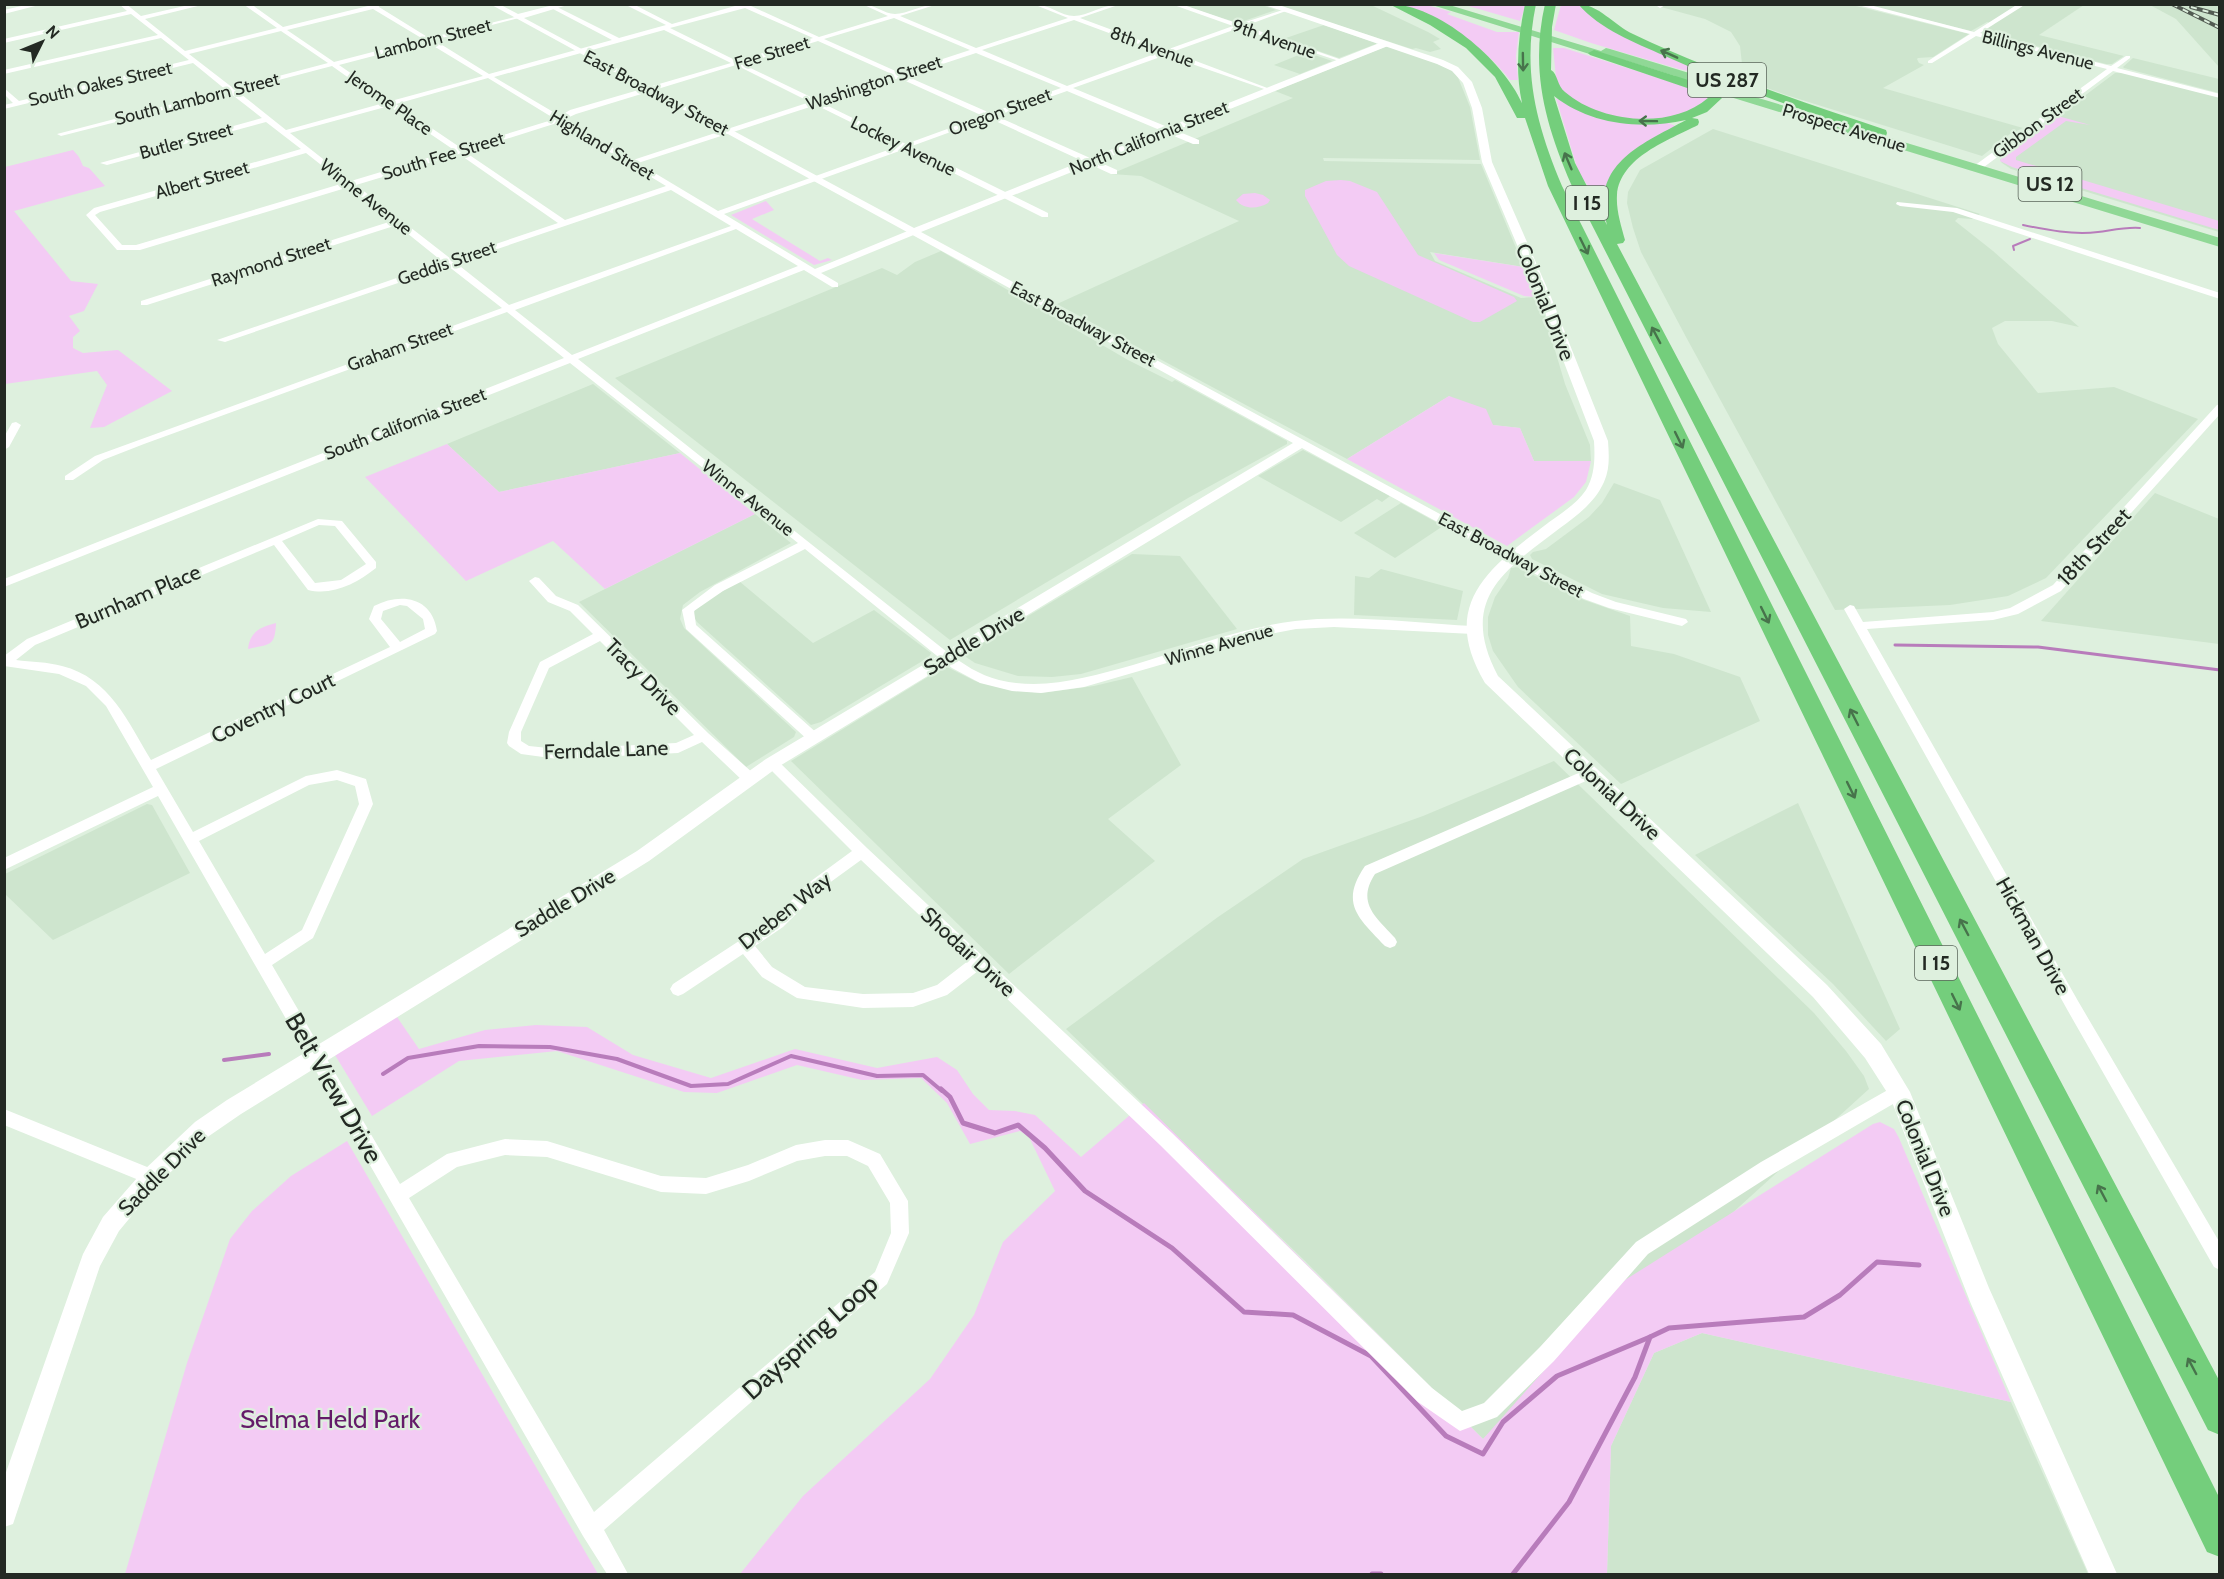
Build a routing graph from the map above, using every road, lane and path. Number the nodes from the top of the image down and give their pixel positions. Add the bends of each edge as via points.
1 (40, 4) edge
2 (122, 4) edge
3 (203, 4) edge
4 (246, 4) edge
5 (385, 4) edge
6 (493, 4) edge
7 (568, 4) edge
8 (627, 4) edge
9 (717, 4) edge
10 (865, 4) edge
11 (935, 4) edge
12 (1036, 4) edge
13 (1118, 4) edge
14 (1174, 4) edge
15 (1266, 4) edge
16 (1394, 4) edge
17 (1399, 4) edge
18 (1434, 4) edge
19 (1450, 4) edge
20 (1531, 4) edge
21 (1551, 4) edge
22 (1583, 4) edge
23 (1857, 4) edge
24 (2023, 4) edge
25 (748, 5) edge
26 (371, 6) edge
27 (555, 8) junction
28 (730, 10) junction
29 (1284, 10) junction
30 (5, 11) edge
31 (137, 15) junction
32 (517, 17) junction
33 (894, 17) junction
34 (1075, 19) junction
35 (1504, 23) junction
36 (668, 27) junction
37 (1239, 27) junction
38 (1443, 27) junction
39 (282, 29) junction
40 (1973, 34) junction
41 (163, 36) junction
42 (819, 39) junction
43 (428, 40) junction
44 (4, 41) edge
45 (619, 41) junction
46 (1567, 42) junction
47 (1385, 44) junction
48 (580, 51) junction
49 (976, 51) junction
50 (184, 53) junction
51 (1166, 53) junction
52 (1594, 53) junction
53 (1544, 54) junction
54 (2128, 57) dead end
55 (195, 61) junction
56 (1340, 62) junction
57 (1930, 62) dead end
58 (736, 63) junction
59 (334, 64) junction
60 (2112, 69) junction
61 (4, 72) edge
62 (899, 75) junction
63 (489, 76) junction
64 (1067, 88) junction
65 (649, 89) junction
66 (4, 90) edge
67 (232, 90) junction
68 (1268, 90) junction
69 (1732, 91) junction
70 (2220, 96) edge
71 (816, 102) junction
72 (391, 103) junction
73 (17, 104) junction
74 (4, 106) edge
75 (989, 116) junction
76 (268, 119) junction
77 (559, 119) junction
78 (1168, 130) junction
79 (1534, 130) junction
80 (727, 131) junction
81 (285, 132) junction
82 (1881, 133) junction
83 (61, 134) dead end
84 (1196, 142) dead end
85 (904, 146) junction
86 (307, 150) junction
87 (458, 151) junction
88 (1090, 161) junction
89 (104, 163) dead end
90 (631, 163) junction
91 (1980, 166) junction
92 (1114, 172) dead end
93 (815, 179) junction
94 (349, 183) junction
95 (671, 187) junction
96 (1005, 195) junction
97 (1900, 204) dead end
98 (717, 214) junction
99 (1045, 215) dead end
100 (397, 222) junction
101 (564, 223) junction
102 (737, 226) junction
103 (914, 232) junction
104 (2220, 236) edge
105 (2220, 243) edge
106 (131, 249) joint
107 (450, 262) junction
108 (811, 269) junction
109 (836, 285) dead end
110 (2220, 296) edge
111 (1637, 299) junction
112 (144, 303) dead end
113 (507, 308) junction
114 (222, 340) dead end
115 (571, 359) junction
116 (2220, 407) edge
117 (16, 425) dead end
118 (1302, 443) junction
119 (4, 447) edge
120 (69, 478) dead end
121 (275, 539) junction
122 (806, 544) junction
123 (1512, 557) junction
124 (535, 581) dead end
125 (4, 583) edge
126 (1850, 609) dead end
127 (1682, 622) dead end
128 (1859, 626) junction
129 (1473, 630) junction
130 (601, 635) junction
131 (398, 648) junction
132 (946, 657) junction
133 (5, 662) edge
134 (703, 736) junction
135 (814, 738) junction
136 (772, 763) junction
137 (147, 768) junction
138 (1590, 773) junction
139 (749, 778) junction
140 (161, 789) junction
141 (189, 840) junction
142 (862, 852) junction
143 (4, 865) edge
144 (1390, 942) dead end
145 (745, 945) junction
146 (978, 962) junction
147 (261, 964) junction
148 (678, 989) dead end
149 (316, 1055) junction
150 (1899, 1092) junction
151 (4, 1117) edge
152 (151, 1177) junction
153 (397, 1196) junction
154 (2220, 1261) edge
155 (2220, 1418) edge
156 (4, 1515) edge
157 (590, 1529) junction
158 (2220, 1539) edge
159 (618, 1575) edge
160 (2103, 1575) edge

1 - 30 street
2 - 31 street, Winne Avenue
3 - 31 street
4 - 39 street, Jerome Place
5 - 26 street, South Oakes Street
6 - 32 street, East Broadway Street
7 - 27 street, Lamborn Street
8 - 36 street, Lockey Avenue
9 - 28 street
10 - 33 street
11 - 33 street, Fee Street
12 - 34 street, 8th Avenue
13 - 34 street, Washington Street
14 - 37 street, 9th Avenue
15 - 29 main road, Colonial Drive
16 - 38 highway
17 - 38 highway
18 - 35 highway, Prospect Avenue
19 - 35 highway, Prospect Avenue
20 -> 79 highway, I 15 via 1523,64
21 - 53 highway, I 15
82 -> 22 highway, US 287 via 1726,80 1627,35
23 - 40 street, Billings Avenue
24 - 40 street
25 - 28 street
25 - 42 street
26 - 39 street, South Oakes Street
26 - 43 street, Highland Street
27 - 32 street, Lamborn Street
27 - 45 street
28 - 36 street
29 - 37 street, Oregon Street
29 - 47 main road, Colonial Drive
31 - 41 street, Winne Avenue
31 - 44 street
32 - 43 street, Lamborn Street
32 - 48 street, East Broadway Street
33 - 42 street, Fee Street
33 - 49 street
34 - 49 street, Washington Street
34 - 51 street, 8th Avenue
35 - 46 highway, Prospect Avenue
36 - 45 street
36 - 58 street, Lockey Avenue
37 - 51 street, Oregon Street
37 - 56 street, 9th Avenue
38 - 79 highway via 1498,70 1522,118
39 - 50 street, South Oakes Street
39 - 59 street, Jerome Place
40 - 57 street
40 - 60 street, Billings Avenue
41 - 50 street, Winne Avenue
41 - 61 street
42 - 58 street, Fee Street
42 - 62 street
43 - 59 street, Lamborn Street
43 - 63 street, Highland Street
45 - 48 street
46 - 52 highway, Prospect Avenue
46 - 69 highway, Prospect Avenue
47 - 56 street, North California Street
47 - 123 main road, Colonial Drive via 1449,66 1467,82 1477,108 1487,162 1601,441 1602,465 1597,484 1573,511
48 - 63 street
48 - 65 street, East Broadway Street
49 - 62 street, Washington Street
49 - 64 street
50 - 55 street, Winne Avenue
51 - 64 street, Oregon Street
51 - 68 street, 8th Avenue
52 -> 53 highway via 1706,90 1716,98 1690,114 1670,120 1608,117 1580,107 1558,93
52 - 69 highway, Prospect Avenue / US 12
111 -> 53 highway, I 15 via 1563,149 1548,98
54 - 60 street, Gibbon Street
55 - 67 street, Winne Avenue
55 - 73 street, South Oakes Street
56 - 68 street, North California Street
58 - 65 street, Fee Street
58 - 71 street, Lockey Avenue
59 - 67 street, South Lamborn Street
59 - 72 street, Jerome Place
60 - 70 street, Billings Avenue
60 - 91 street, Gibbon Street
62 - 71 street, Washington Street
62 - 75 street
63 - 72 street
63 - 77 street, Highland Street
64 - 75 street, Oregon Street
64 - 78 street
65 - 77 street, South Fee Street
65 - 80 street, East Broadway Street
66 - 73 street
67 - 76 street, Winne Avenue
67 - 83 street, South Lamborn Street
68 - 78 street, North California Street
69 - 82 highway, Prospect Avenue / US 12
69 - 91 highway, Prospect Avenue / US 12
69 - 111 highway via 1640,152 1613,179 1609,211
71 - 80 street, Washington Street
71 - 85 street, Lockey Avenue
72 - 81 street
72 - 87 street, Jerome Place
73 - 74 street, South Oakes Street
75 - 85 street, Oregon Street
75 - 88 street
76 - 81 street, Winne Avenue
76 - 89 street, Butler Street
77 - 87 street, South Fee Street
77 - 90 street, Highland Street
78 - 84 street
78 - 88 street, North California Street
79 -> 158 highway, I 15 via 1560,198
80 - 90 street, Washington Street
80 - 93 street, East Broadway Street
81 - 86 street, Winne Avenue
82 - 91 highway, Prospect Avenue / US 12
85 - 93 street, Oregon Street
85 - 96 street, Lockey Avenue
86 - 94 street, Winne Avenue
86 - 106 street, Albert Street via 90,215 120,248
87 - 94 street, South Fee Street
87 - 101 street, Jerome Place
88 - 92 street
88 - 96 street, North California Street
90 - 95 street, Highland Street
91 - 104 highway, Prospect Avenue / US 12
91 - 105 highway, Prospect Avenue / US 12
93 - 98 street, Oregon Street
93 - 103 street, East Broadway Street
94 - 100 street, Winne Avenue
94 - 106 street, South Fee Street
95 - 98 street, Highland Street
95 - 101 street, Geddis Street
96 - 99 street, Lockey Avenue
96 - 103 street, North California Street
97 - 110 street via 1954,210
98 - 102 street, Highland Street
100 - 107 street, Winne Avenue
100 - 112 street, Raymond Street
101 - 107 street, Geddis Street
102 - 108 street, Highland Street
102 - 113 street, Graham Street
103 - 108 street, South California Street
103 - 118 street, East Broadway Street
107 - 113 street, Winne Avenue
107 - 114 street, Geddis Street
108 - 109 street, Highland Street
108 - 115 street, South California Street
155 -> 111 highway, I 15
113 - 115 street, Winne Avenue
113 - 120 street, Graham Street via 99,458
115 - 122 street, Winne Avenue
115 - 125 street, South California Street
116 - 128 street, 18th Street via 2057,588 2014,611 1993,616
117 - 119 street
118 - 123 street, East Broadway Street
118 - 132 street, Saddle Drive
121 - 121 street, Burnham Place via 318,522 338,523 372,565 357,578 330,589 312,587
121 - 133 street, Burnham Place via 31,642
122 - 132 street, Winne Avenue
122 - 135 street via 719,588 688,610 690,626
123 - 127 street, East Broadway Street via 1588,596
123 - 129 main road, Colonial Drive via 1485,587 1476,604
124 - 130 street, Tracy Drive via 552,599 574,608
126 - 128 street, Hickman Drive
128 - 154 street, Hickman Drive
129 - 132 street, Winne Avenue via 1334,623 1296,625 1259,632 1084,683 1037,690 972,674
129 - 138 main road, Colonial Drive via 1479,661 1491,679
130 - 134 street, Tracy Drive
130 - 134 street, Ferndale Lane via 544,665 515,732 514,743 526,751 558,754 678,748
131 - 131 street, Coventry Court via 431,631 429,618 408,601 392,600 378,609 375,619
131 - 137 street, Coventry Court
132 - 135 street, Saddle Drive
133 - 137 street, Belt View Drive via 61,670 90,683 111,703
134 - 139 street, Tracy Drive
135 - 136 street, Saddle Drive
136 - 139 street, Saddle Drive
136 - 142 street, Shodair Drive
137 - 140 street, Belt View Drive
138 - 144 street via 1370,870 1361,881 1357,897 1365,913
138 - 150 main road, Colonial Drive via 1820,991 1873,1051
139 - 149 street, Saddle Drive via 643,856
140 - 141 street, Belt View Drive
140 - 143 street
141 - 147 street, Belt View Drive
141 - 147 street via 306,781 337,775 361,783 366,804 308,934
142 - 145 street, Dreben Way via 816,885 778,923
142 - 146 street, Shodair Drive
145 - 146 street via 767,972 802,993 863,1001 913,1000 942,990
145 - 148 street, Dreben Way
146 - 150 street, Shodair Drive via 1166,1139 1425,1395 1460,1421 1490,1410 1547,1354 1642,1248 1767,1168
147 - 149 street, Belt View Drive
149 - 152 street, Saddle Drive via 202,1129
149 - 153 street, Belt View Drive
150 - 160 main road, Colonial Drive via 1980,1294
151 - 152 street
152 - 156 street, Saddle Drive via 111,1224 91,1262
153 - 157 street, Belt View Drive
153 - 157 street, Dayspring Loop via 453,1160 505,1147 547,1149 661,1184 706,1186 796,1153 848,1148 874,1160 899,1201 900,1233 881,1278
157 - 159 street, Belt View Drive

